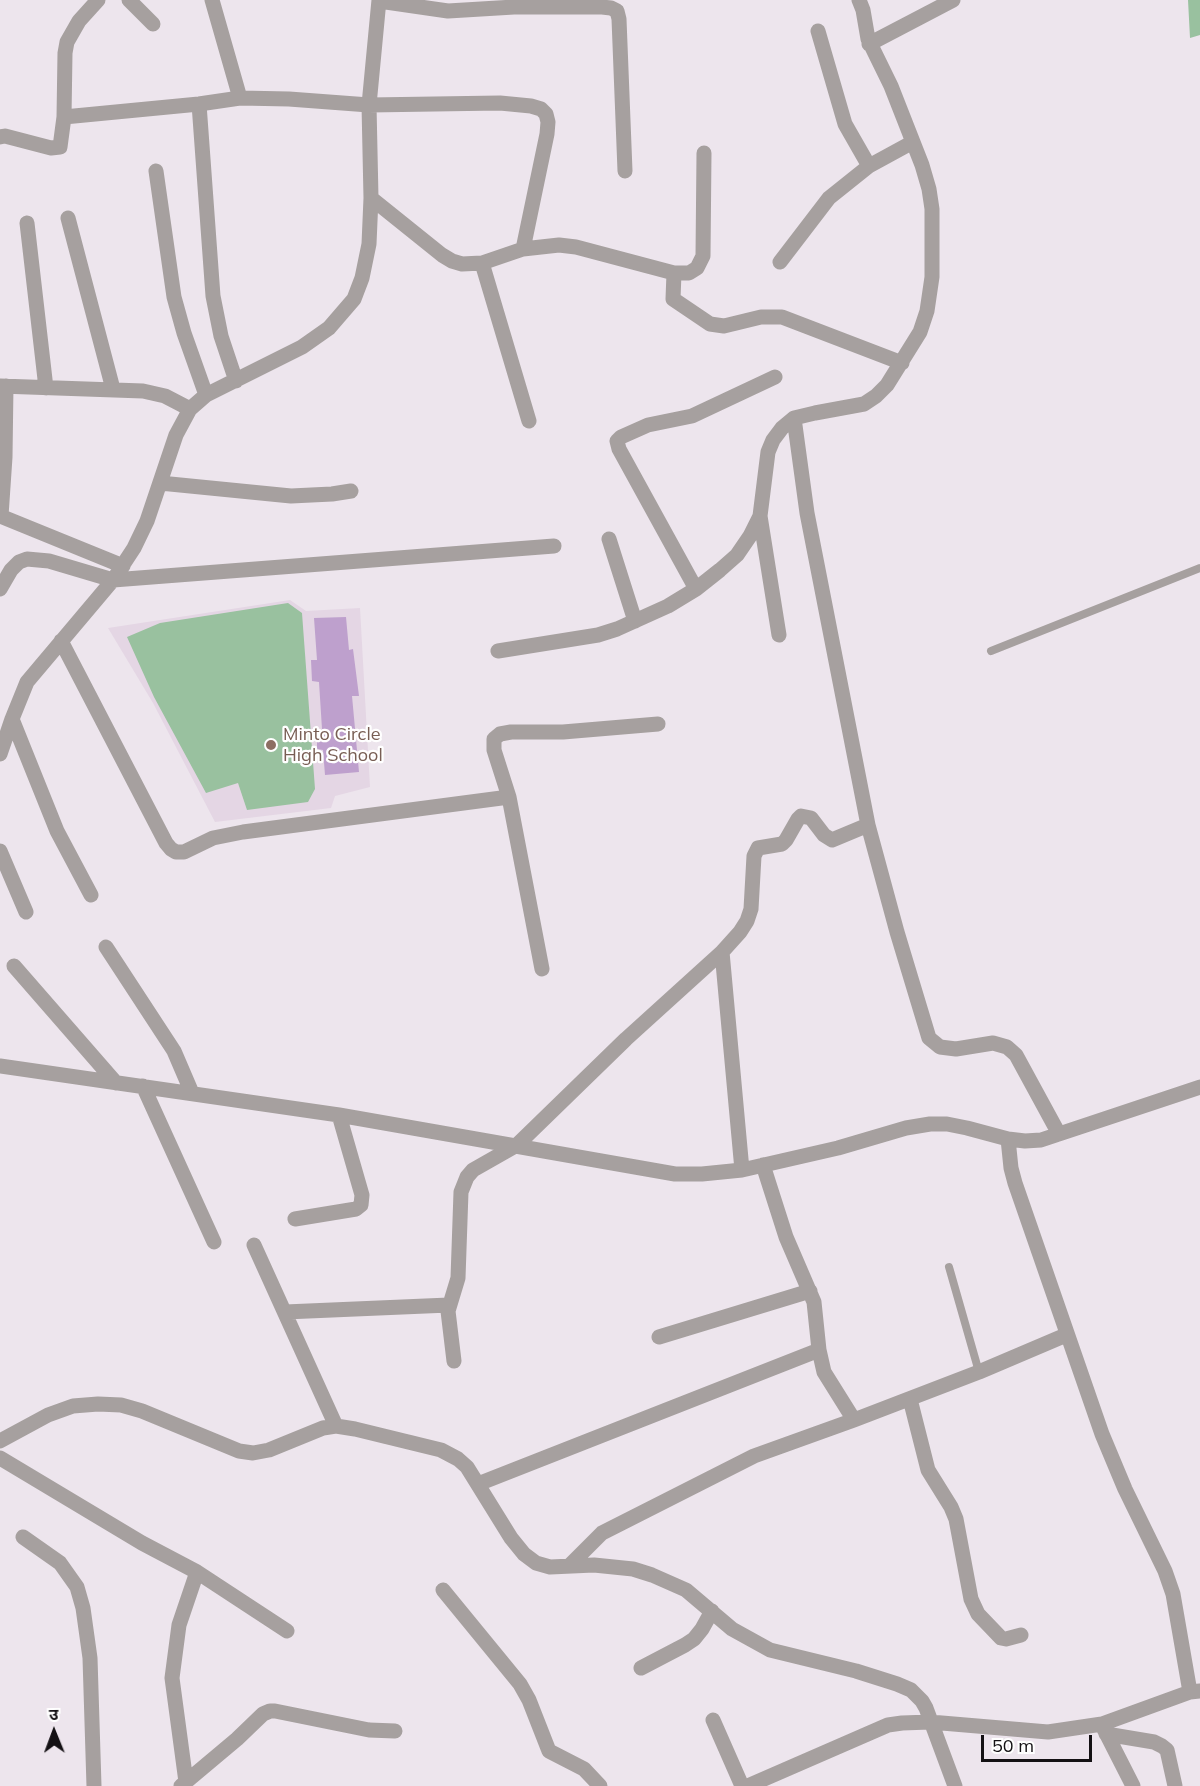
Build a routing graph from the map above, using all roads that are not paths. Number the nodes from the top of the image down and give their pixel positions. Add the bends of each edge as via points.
1 (98, 0) edge
2 (129, 0) edge
3 (212, 0) edge
4 (858, 0) edge
5 (953, 0) edge
6 (379, 1) edge
7 (498, 4) edge
8 (447, 6) edge
9 (153, 24) dead end
10 (818, 31) dead end
11 (869, 44) junction
12 (240, 98) junction
13 (199, 104) junction
14 (369, 105) junction
15 (64, 117) junction
16 (0, 137) edge
17 (913, 142) junction
18 (704, 153) dead end
19 (869, 166) junction
20 (156, 171) dead end
21 (625, 171) dead end
22 (372, 198) junction
23 (68, 218) dead end
24 (27, 223) dead end
25 (523, 249) junction
26 (780, 262) dead end
27 (482, 263) junction
28 (674, 273) junction
29 (902, 363) junction
30 (775, 377) dead end
31 (236, 381) junction
32 (3, 386) edge
33 (46, 388) junction
34 (113, 389) junction
35 (206, 395) junction
36 (190, 409) junction
37 (794, 418) junction
38 (529, 421) dead end
39 (160, 483) junction
40 (351, 491) dead end
41 (0, 516) edge
42 (760, 516) junction
43 (609, 539) dead end
44 (554, 546) dead end
45 (123, 566) junction
46 (1200, 568) edge
47 (113, 580) junction
48 (0, 589) edge
49 (696, 589) junction
50 (635, 621) junction
51 (779, 635) dead end
52 (61, 641) junction
53 (498, 651) dead end
54 (992, 651) dead end
55 (12, 719) junction
56 (658, 724) dead end
57 (0, 754) edge
58 (509, 797) junction
59 (868, 825) junction
60 (0, 851) edge
61 (91, 895) dead end
62 (26, 912) dead end
63 (106, 947) dead end
64 (722, 952) junction
65 (14, 966) dead end
66 (542, 969) dead end
67 (0, 1066) edge
68 (116, 1083) junction
69 (143, 1086) junction
70 (1200, 1087) edge
71 (192, 1093) junction
72 (339, 1115) junction
73 (1059, 1134) junction
74 (1008, 1139) junction
75 (516, 1145) junction
76 (763, 1165) junction
77 (742, 1170) junction
78 (295, 1219) dead end
79 (214, 1242) dead end
80 (254, 1245) dead end
81 (949, 1267) dead end
82 (810, 1291) junction
83 (449, 1305) junction
84 (285, 1312) junction
85 (1066, 1335) junction
86 (659, 1337) dead end
87 (819, 1350) junction
88 (454, 1360) dead end
89 (979, 1372) junction
90 (910, 1399) junction
91 (854, 1420) junction
92 (336, 1426) junction
93 (0, 1441) edge
94 (0, 1458) edge
95 (478, 1484) junction
96 (23, 1537) dead end
97 (570, 1565) junction
98 (197, 1572) junction
99 (443, 1590) dead end
100 (712, 1611) junction
101 (287, 1631) dead end
102 (1021, 1635) dead end
103 (640, 1668) dead end
104 (1195, 1691) edge
105 (713, 1720) dead end
106 (930, 1722) junction
107 (1104, 1729) junction
108 (395, 1731) dead end
109 (184, 1784) edge
110 (94, 1786) edge
111 (600, 1786) edge
112 (742, 1786) edge
113 (748, 1786) edge
114 (955, 1786) edge
115 (1133, 1786) edge
116 (1175, 1786) edge

1 - 15 street via 68,42
2 - 9 street
3 - 12 street
4 - 11 street
5 - 11 street
6 - 8 street
6 - 14 street
7 - 8 street
7 - 21 street via 602,7 617,11
10 - 19 street via 845,124
11 - 17 street
12 - 13 street
12 - 14 street
13 - 15 street
13 - 31 street via 213,296
14 - 22 street
14 - 25 street via 515,104 541,109 548,122 547,134
15 - 16 street via 60,147 56,149
17 - 19 street
17 - 29 street via 932,209 932,277 920,332
18 - 28 street via 704,256 689,273
19 - 26 street via 829,198
20 - 35 street via 174,297
22 - 27 street via 442,255 462,264
22 - 31 street via 369,244 354,298 329,328 302,347
23 - 34 street
24 - 33 street
25 - 27 street
25 - 28 street via 559,244
27 - 38 street
28 - 29 street via 673,299 710,324 724,327 760,317 782,317
29 - 37 street via 887,385 864,404
30 - 49 street via 685,419 648,425 617,441
31 - 35 street
32 - 33 street
32 - 41 street via 6,448
33 - 34 street
34 - 36 street via 154,393
35 - 36 street
36 - 39 street via 176,435
37 - 42 street via 782,428 768,452
37 - 59 street via 807,513
39 - 40 street via 291,496
39 - 45 street via 147,521
41 - 45 street
42 - 49 street via 737,555
42 - 51 street
43 - 50 street
44 - 47 street
45 - 47 street
46 - 54 lane
47 - 48 street via 49,561 27,559 11,570
47 - 52 street
49 - 50 street
50 - 53 street via 598,634
52 - 55 street via 27,682
52 - 58 street via 166,843 176,852 243,832
55 - 57 street
55 - 61 street via 57,831
56 - 58 street via 500,734 494,739 494,750
58 - 66 street
59 - 64 street via 832,840 811,818 801,816 782,844 758,848 747,921
59 - 73 street via 929,1038 940,1047 956,1049 993,1043 1007,1047 1016,1055
60 - 62 street
63 - 71 street via 174,1051
64 - 75 street
64 - 77 street
65 - 68 street
67 - 68 street
68 - 69 street
69 - 71 street
69 - 79 street
70 - 73 street
71 - 72 street
72 - 75 street
72 - 78 street via 362,1195 361,1205
73 - 74 street via 1041,1140
74 - 76 street via 947,1124 930,1124
74 - 85 street via 1015,1182
75 - 77 street via 675,1174
75 - 83 street via 473,1170 463,1185 458,1278
76 - 77 street
76 - 82 street via 786,1238
80 - 84 street
81 - 89 lane
82 - 86 street
82 - 87 street
83 - 84 street
83 - 88 street via 447,1317
84 - 92 street
85 - 89 street
85 - 104 street via 1111,1458 1169,1581
87 - 91 street via 827,1378
87 - 95 street
89 - 90 street
90 - 91 street
90 - 102 street via 928,1470 956,1519 971,1599 978,1614 1001,1638
91 - 97 street via 754,1456 609,1529
92 - 93 street via 252,1453 142,1411 98,1404 72,1406 48,1415
92 - 95 street via 441,1450 467,1467
94 - 98 street
95 - 97 street via 524,1554 536,1563
96 - 110 street via 60,1563 77,1587 83,1608 90,1658
97 - 100 street via 622,1568 652,1575 686,1590
98 - 101 street
98 - 109 street via 179,1625 172,1678
99 - 111 street via 520,1684 549,1751 584,1768
100 - 103 street via 694,1639
100 - 106 street via 732,1629 770,1650 856,1671 910,1690 922,1701
104 - 107 street
105 - 112 street
106 - 107 street via 1048,1731
106 - 113 street via 888,1725
106 - 114 street
107 - 115 street
107 - 116 street via 1154,1742 1167,1750
108 - 109 street via 270,1712

